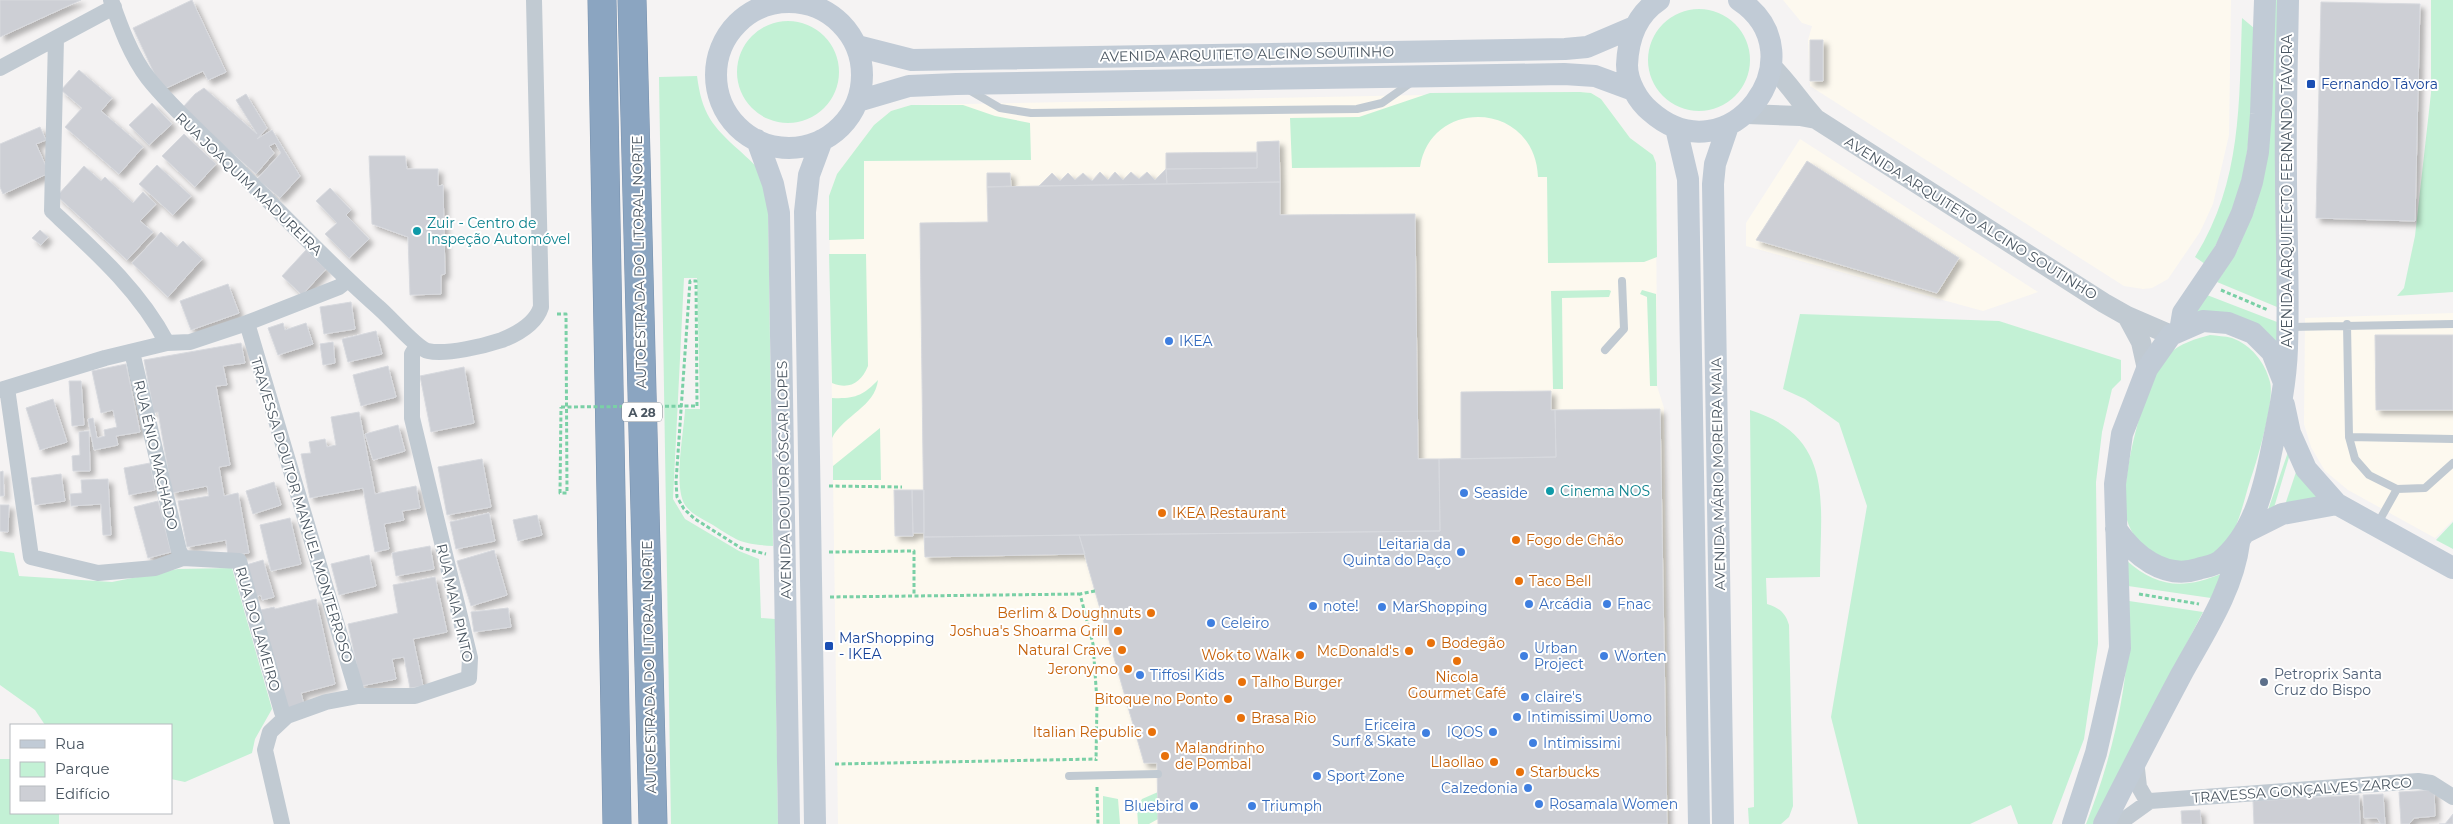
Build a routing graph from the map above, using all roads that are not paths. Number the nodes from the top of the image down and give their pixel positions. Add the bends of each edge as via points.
1 (534, 0) edge
2 (602, 0) edge
3 (632, 0) edge
4 (1659, 0) edge
5 (1739, 0) edge
6 (2265, 0) edge
7 (2288, 0) edge
8 (112, 4) edge
9 (1634, 27) junction
10 (56, 38) junction
11 (857, 46) junction
12 (1771, 66) junction
13 (0, 68) edge
14 (1420, 76) junction
15 (956, 84) junction
16 (1633, 90) junction
17 (858, 101) junction
18 (1747, 114) junction
19 (1816, 119) junction
20 (1728, 126) junction
21 (1676, 128) junction
22 (757, 140) junction
23 (822, 140) junction
24 (348, 280) junction
25 (1622, 281) dead end
26 (2127, 316) junction
27 (247, 323) junction
28 (2347, 324) junction
29 (2453, 324) edge
30 (2288, 328) junction
31 (2175, 333) junction
32 (167, 343) junction
33 (417, 346) junction
34 (1606, 350) dead end
35 (132, 352) junction
36 (2147, 369) junction
37 (3, 389) edge
38 (2283, 390) junction
39 (2349, 437) junction
40 (2453, 439) edge
41 (2453, 463) edge
42 (2398, 489) junction
43 (2337, 504) junction
44 (2377, 525) junction
45 (2116, 529) junction
46 (2242, 537) junction
47 (183, 558) junction
48 (2453, 568) edge
49 (358, 696) junction
50 (287, 716) junction
51 (2136, 759) junction
52 (1158, 774) dead end
53 (1069, 776) dead end
54 (2453, 797) edge
55 (2147, 801) junction
56 (282, 824) edge
57 (617, 824) edge
58 (653, 824) edge
59 (789, 824) edge
60 (815, 824) edge
61 (1699, 824) edge
62 (1723, 824) edge
63 (2073, 824) edge
64 (2104, 824) edge
65 (2118, 824) edge

1 - 33 street via 541,307 538,315 516,334 480,348 428,352
2 - 57 highway, A 28
3 - 58 highway, AUTOESTRADA DO LITORAL NORTE / A 28
4 - 9 main road
5 - 12 main road via 1761,23 1769,42
6 - 31 main road, AVENIDA ARQUITECTO FERNANDO TÁVORA via 2261,114 2252,182 2225,251 2183,313
7 - 30 main road, AVENIDA ARQUITECTO FERNANDO TÁVORA
8 - 10 street
8 - 24 street, RUA JOAQUIM MADUREIRA via 146,76 172,107
9 - 11 main road, AVENIDA ARQUITETO ALCINO SOUTINHO via 1587,47 1564,49 912,60
9 - 16 main road via 1627,55
10 - 13 street
10 - 32 street via 52,211 105,260 155,321
11 - 17 main road via 862,64
11 - 22 main road via 829,13 809,4 766,5 747,15 731,30 721,49 718,91 726,111 739,128
12 - 18 main road via 1759,100
12 - 19 street, AVENIDA ARQUITETO ALCINO SOUTINHO via 1787,80 1798,100
14 - 15 main road, AVENIDA ARQUITETO ALCINO SOUTINHO
14 - 15 lane via 1382,104 1357,109 1031,113 1000,108
14 - 16 main road, AVENIDA ARQUITETO ALCINO SOUTINHO via 1595,76
15 - 17 main road, AVENIDA ARQUITETO ALCINO SOUTINHO via 909,86
16 - 21 main road via 1644,106
17 - 23 main road via 844,124
18 - 19 street, AVENIDA ARQUITETO ALCINO SOUTINHO
18 - 20 main road
19 - 26 street, AVENIDA ARQUITETO ALCINO SOUTINHO
20 - 21 main road via 1702,131
20 - 62 main road, AVENIDA MÁRIO MOREIRA MAIA via 1715,164 1713,184
21 - 61 main road, AVENIDA MÁRIO MOREIRA MAIA via 1688,179
22 - 23 main road via 786,147 801,147
22 - 59 main road, AVENIDA DOUTOR ÓSCAR LOPES via 773,184 779,213
23 - 60 main road, AVENIDA DOUTOR ÓSCAR LOPES via 809,175 805,212
24 - 27 street via 339,287
24 - 33 street, RUA JOAQUIM MADUREIRA
25 - 34 lane via 1624,329
26 - 31 street, AVENIDA ARQUITETO ALCINO SOUTINHO
26 - 36 street, AVENIDA ARQUITETO ALCINO SOUTINHO via 2141,342
27 - 32 street via 190,342
27 - 49 street, TRAVESSA DOUTOR MANUEL MONTERROSO
28 - 29 lane
28 - 30 lane
28 - 39 lane
30 - 38 main road, AVENIDA ARQUITECTO FERNANDO TÁVORA
31 - 36 main road, AVENIDA ARQUITECTO FERNANDO TÁVORA
31 - 38 main road, AVENIDA ARQUITECTO FERNANDO TÁVORA via 2203,321 2228,323 2253,333 2272,352
32 - 35 street
33 - 49 street, RUA MAIA PINTO via 412,354 412,418 470,658 469,678 415,696
35 - 37 street
35 - 47 street, RUA ÉNIO MACHADO
36 - 45 main road, AVENIDA ARQUITECTO FERNANDO TÁVORA via 2122,434 2115,484
37 - 47 street, RUA DO LAMEIRO via 31,557 98,572 155,568
38 - 43 main road via 2290,433 2306,469
38 - 46 main road, AVENIDA ARQUITECTO FERNANDO TÁVORA via 2265,485
39 - 40 lane
39 - 42 lane via 2355,459 2369,476
41 - 42 lane via 2425,488
42 - 44 lane
43 - 44 main road
43 - 46 main road via 2282,514
44 - 48 main road
45 - 46 main road, AVENIDA ARQUITECTO FERNANDO TÁVORA via 2133,550 2166,570 2192,571 2217,563
45 - 63 main road, AVENIDA ARQUITECTO FERNANDO TÁVORA via 2120,648 2096,753
46 - 51 main road, AVENIDA ARQUITECTO FERNANDO TÁVORA via 2236,564 2216,609
47 - 50 street, RUA DO LAMEIRO via 239,561 282,712
49 - 50 street, RUA MAIA PINTO via 326,702
50 - 56 street, RUA MAIA PINTO via 270,732 265,750
51 - 55 street via 2139,787
51 - 64 main road, AVENIDA ARQUITECTO FERNANDO TÁVORA
52 - 53 lane
54 - 55 street, TRAVESSA GONÇALVES ZARCO via 2431,783 2418,782
55 - 65 street

